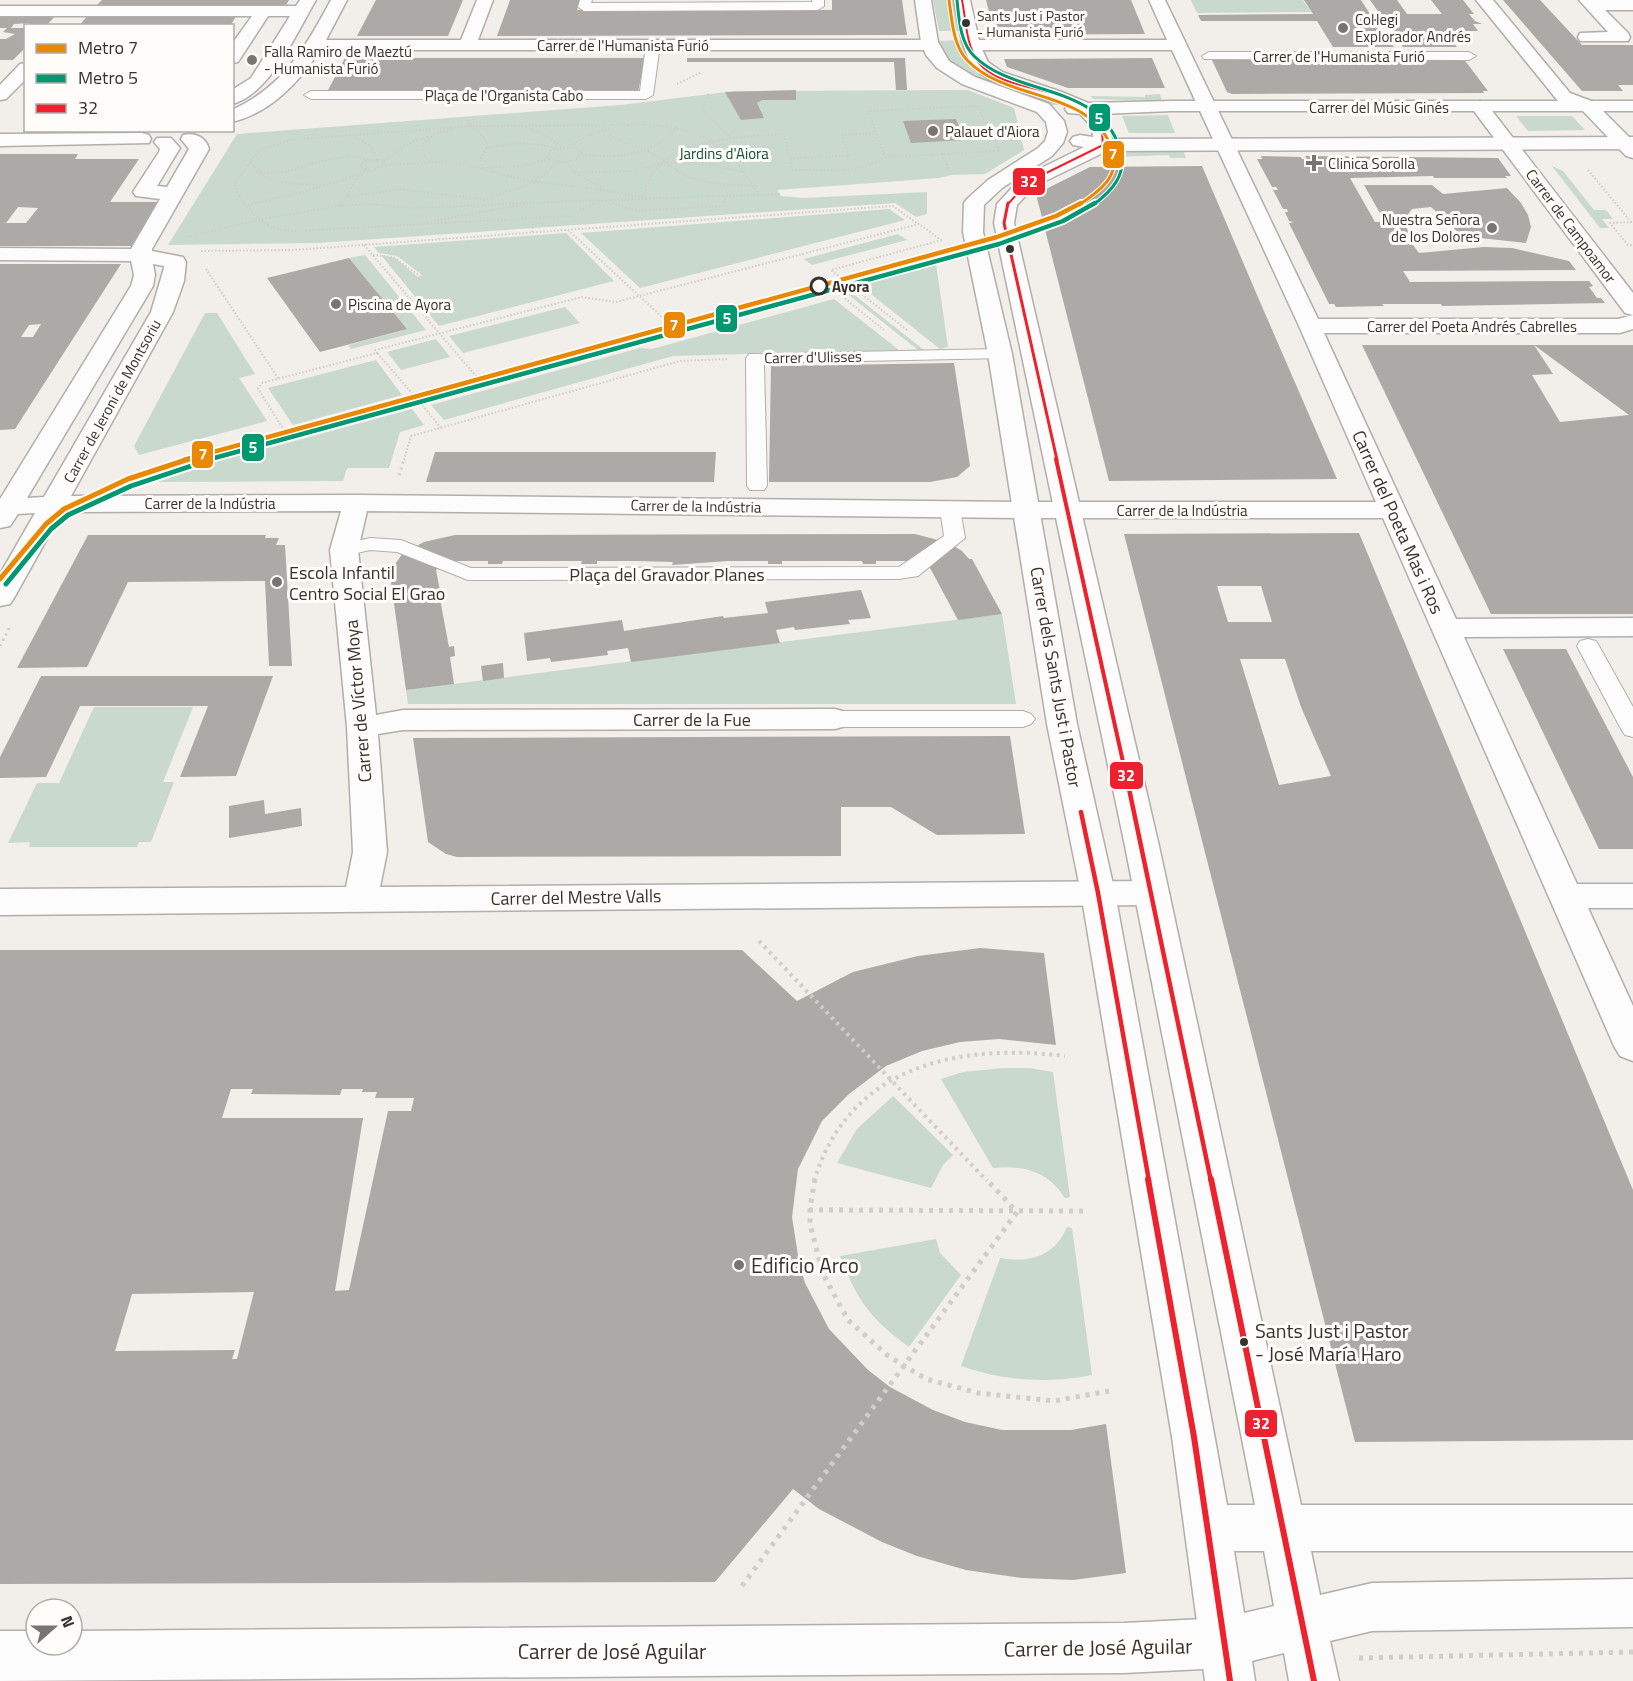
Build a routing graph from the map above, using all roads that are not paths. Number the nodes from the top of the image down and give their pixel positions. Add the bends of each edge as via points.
1 (339, 0) edge
2 (485, 0) edge
3 (586, 0) edge
4 (818, 0) edge
5 (923, 0) edge
6 (963, 0) edge
7 (1157, 0) edge
8 (1484, 0) edge
9 (1590, 3) edge
10 (305, 5) edge
11 (1633, 5) edge
12 (83, 6) edge
13 (0, 10) edge
14 (264, 10) junction
15 (67, 24) edge
16 (1586, 37) dead end
17 (315, 45) junction
18 (468, 45) junction
19 (653, 45) junction
20 (930, 45) junction
21 (973, 45) junction
22 (1178, 45) junction
23 (234, 55) edge
24 (1209, 56) dead end
25 (1469, 56) dead end
26 (24, 71) edge
27 (311, 95) dead end
28 (234, 98) edge
29 (4, 104) edge
30 (1588, 106) junction
31 (1633, 106) edge
32 (1207, 107) junction
33 (1480, 107) junction
34 (234, 116) edge
35 (1066, 119) junction
36 (208, 132) edge
37 (136, 135) edge
38 (190, 138) junction
39 (0, 140) edge
40 (164, 142) junction
41 (1509, 143) junction
42 (1224, 144) junction
43 (1103, 145) junction
44 (1630, 146) edge
45 (173, 193) junction
46 (0, 254) edge
47 (140, 255) junction
48 (1633, 309) edge
49 (1633, 322) edge
50 (1310, 326) junction
51 (1000, 354) junction
52 (757, 486) dead end
53 (357, 503) junction
54 (53, 505) junction
55 (950, 509) junction
56 (1026, 510) junction
57 (1069, 510) junction
58 (1392, 510) junction
59 (3, 512) edge
60 (345, 550) junction
61 (0, 598) edge
62 (1633, 627) edge
63 (1446, 628) junction
64 (1588, 646) dead end
65 (835, 719) joint
66 (1023, 719) dead end
67 (362, 727) junction
68 (1633, 729) edge
69 (1152, 892) junction
70 (1098, 893) junction
71 (1566, 896) junction
72 (1633, 896) edge
73 (360, 899) junction
74 (0, 902) edge
75 (1633, 1046) edge
76 (1208, 1528) junction
77 (1282, 1528) junction
78 (1633, 1528) edge
79 (1633, 1604) edge
80 (1302, 1624) junction
81 (0, 1656) edge
82 (1227, 1662) edge
83 (1313, 1677) edge

1 - 17 street
2 - 18 street
3 - 4 street via 584,7 818,6
5 - 20 street
6 - 21 street
7 - 22 street, Carrer del Poeta Mas i Ros
8 - 30 street via 1564,97
9 - 11 street
9 - 16 street via 1622,37
10 - 14 street
10 - 28 street via 258,81
12 - 13 street
12 - 14 street
12 - 15 street
14 - 23 street
17 - 18 street, Carrer de l'Humanista Furió
17 - 34 street via 293,78 274,95
18 - 19 street, Carrer de l'Humanista Furió
19 - 20 street, Carrer de l'Humanista Furió
19 - 27 street, Plaça de l'Organista Cabo via 646,95
20 - 35 street via 953,74
21 - 22 street
21 - 35 street via 980,64 996,77
22 - 32 street, Carrer del Poeta Mas i Ros
24 - 25 street, Carrer de l'Humanista Furió
26 - 29 street
30 - 31 street, Carrer del Músic Ginés
30 - 33 street, Carrer del Músic Ginés
30 - 44 street
32 - 33 street, Carrer del Músic Ginés
32 - 35 street, Carrer del Músic Ginés via 1124,107
32 - 42 street, Carrer del Poeta Mas i Ros
33 - 41 street, Carrer de Campoamor
35 - 43 street via 1100,122
35 - 51 street, Carrer dels Sants Just i Pastor via 1058,138 1044,153 995,184 974,203 973,232
36 - 38 street
37 - 39 street
37 - 40 street
38 - 40 street
38 - 45 street, Carrer de Jeroni de Montsoriu via 199,149
40 - 45 street via 170,152 143,192
41 - 42 street
41 - 44 street
41 - 48 street, Carrer de Campoamor
42 - 43 street
42 - 50 street, Carrer del Poeta Mas i Ros
43 - 57 street via 1028,182 1007,204 1004,224
45 - 47 street, Carrer de Jeroni de Montsoriu
46 - 47 street
47 - 54 street, Carrer de Jeroni de Montsoriu via 175,262 176,274 162,312
47 - 59 street, Carrer de Jeroni de Montsoriu via 146,271 141,286
49 - 50 street, Carrer del Poeta Andrés Cabrelles via 1620,326
50 - 58 street, Carrer del Poeta Mas i Ros
51 - 52 street, Carrer d'Ulisses via 755,358
51 - 56 street, Carrer dels Sants Just i Pastor
53 - 54 street, Carrer de la Indústria
53 - 55 street, Carrer de la Indústria
53 - 60 street, Carrer de Víctor Moya
54 - 59 street, Carrer de la Indústria
54 - 61 street, Carrer de Jeroni de Montsoriu
55 - 56 street, Carrer de la Indústria
55 - 60 street, Plaça del Gravador Planes via 955,538 910,572 899,573 468,574 401,546 370,544
56 - 57 street, Carrer de la Indústria
56 - 70 street, Carrer dels Sants Just i Pastor via 1062,724
57 - 58 street, Carrer de la Indústria
57 - 69 street
58 - 63 street, Carrer del Poeta Mas i Ros
60 - 67 street, Carrer de Víctor Moya
62 - 63 street
63 - 71 street, Carrer del Poeta Mas i Ros
64 - 68 street
65 - 66 street, Carrer de la Fue
65 - 67 street, Carrer de la Fue via 403,720
67 - 73 street, Carrer de Víctor Moya via 370,852
69 - 70 street, Carrer del Mestre Valls
69 - 77 street
70 - 73 street, Carrer del Mestre Valls
70 - 76 street, Carrer dels Sants Just i Pastor
71 - 72 street
71 - 75 street, Carrer del Poeta Mas i Ros
73 - 74 street, Carrer del Mestre Valls
76 - 77 street
76 - 82 street, Carrer dels Sants Just i Pastor
77 - 78 street
77 - 80 street
79 - 80 street, Carrer de José Aguilar via 1372,1607
80 - 82 street, Carrer de José Aguilar
80 - 83 street
81 - 82 street, Carrer de José Aguilar via 1124,1648

